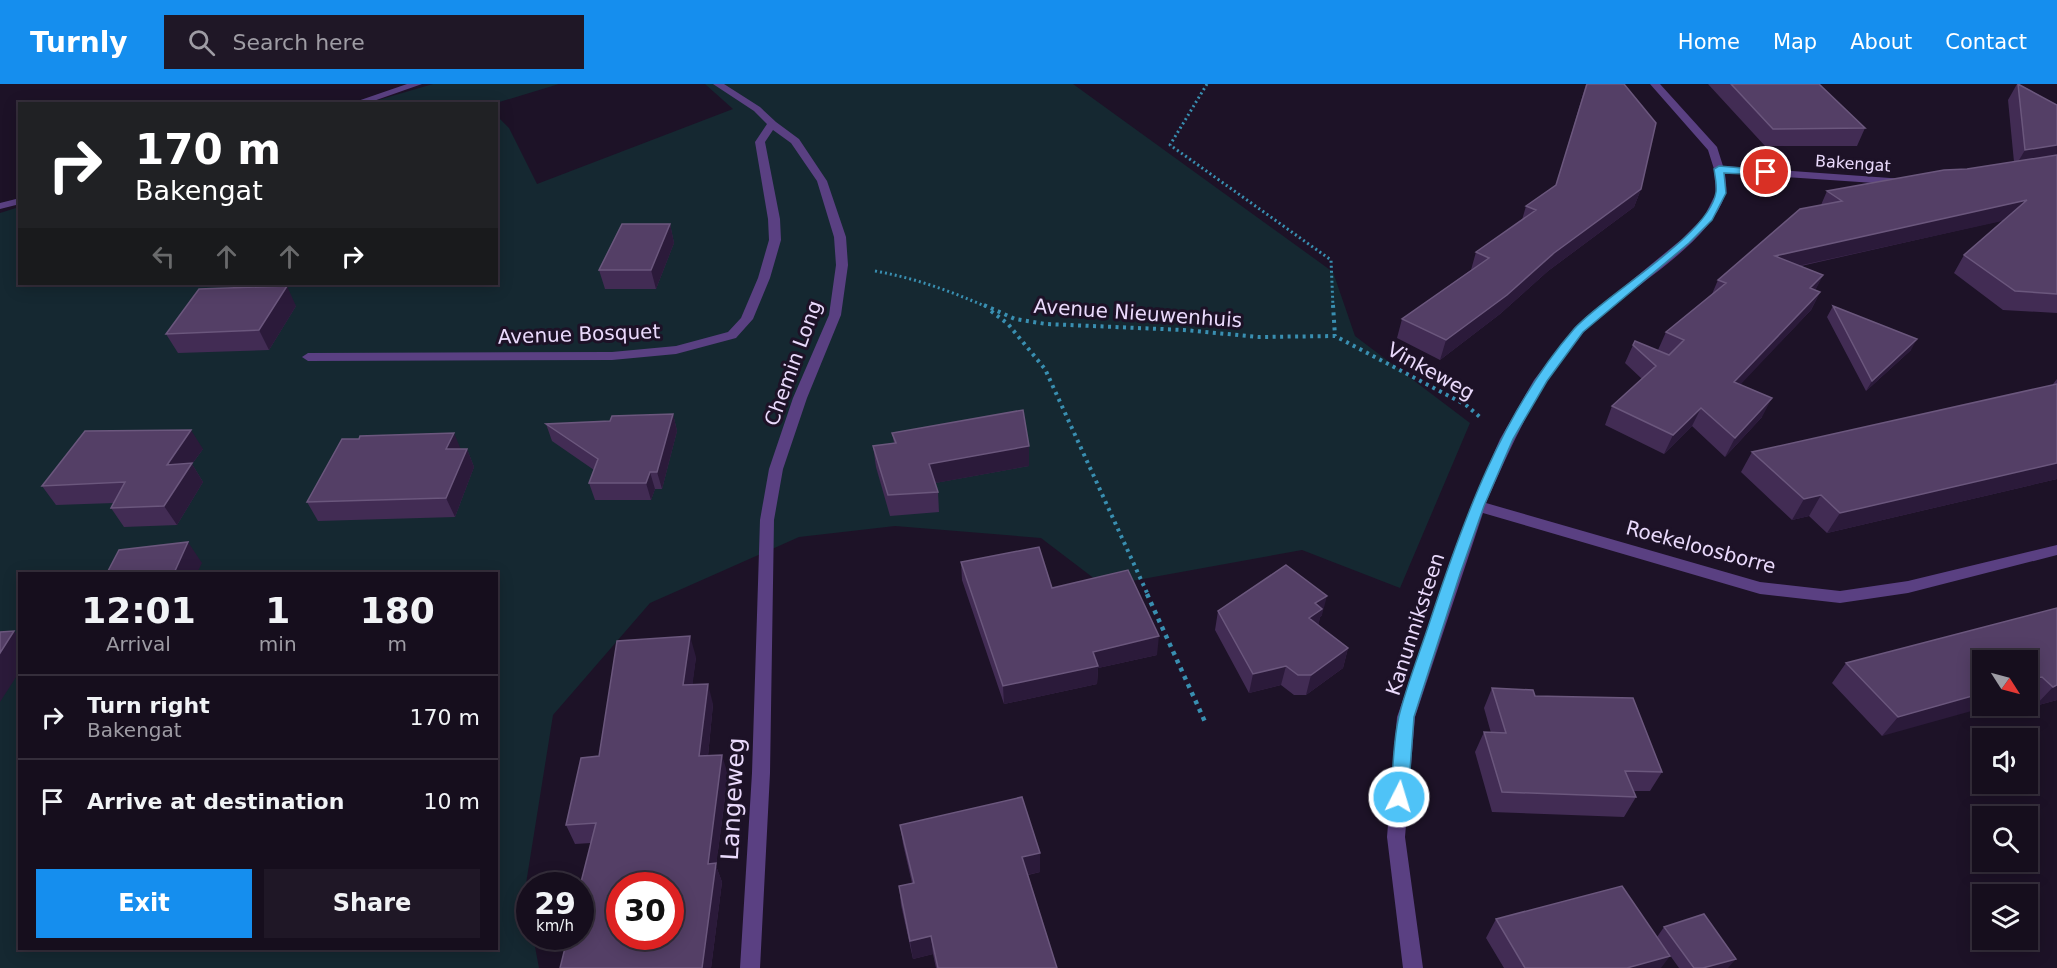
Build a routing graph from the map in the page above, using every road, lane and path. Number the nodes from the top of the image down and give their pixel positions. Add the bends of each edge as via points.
1 (417, 84) edge
2 (718, 84) edge
3 (1207, 84) edge
4 (1655, 84) edge
5 (359, 102) edge
6 (772, 124) junction
7 (1719, 169) junction
8 (1917, 182) edge
9 (18, 202) edge
10 (0, 206) edge
11 (842, 265) junction
12 (986, 307) junction
13 (1335, 336) junction
14 (308, 357) dead end
15 (1507, 439) junction
16 (1478, 506) junction
17 (2057, 550) edge
18 (764, 632) joint
19 (1206, 724) dead end
20 (750, 968) edge
21 (1413, 968) edge

1 - 5 street
2 - 6 street, Chemin Long via 757,109
3 - 13 path via 1170,145 1331,260
4 - 7 street, Kanunniksteen via 1713,149
6 - 11 street, Chemin Long via 795,141 822,181 840,237
6 - 14 street, Avenue Bosquet via 760,142 775,240 747,319 732,335 676,350 612,356
7 - 8 street, Bakengat
7 - 15 street, Kanunniksteen via 1721,193 1709,218 1579,330 1541,380
9 - 10 street
11 - 12 path, Avenue Nieuwenhuis via 908,277
11 - 18 street, Chemin Long via 835,315 776,469 767,520
12 - 13 path, Avenue Nieuwenhuis via 1016,319 1046,324 1259,337
12 - 19 path via 1008,324 1045,369
13 - 15 path, Vinkeweg via 1466,405
15 - 16 street, Kanunniksteen
16 - 17 street, Roekeloosborre via 1760,588 1840,597 1908,587
16 - 21 street, Kanunniksteen via 1406,717 1396,837
18 - 20 street, Langeweg

